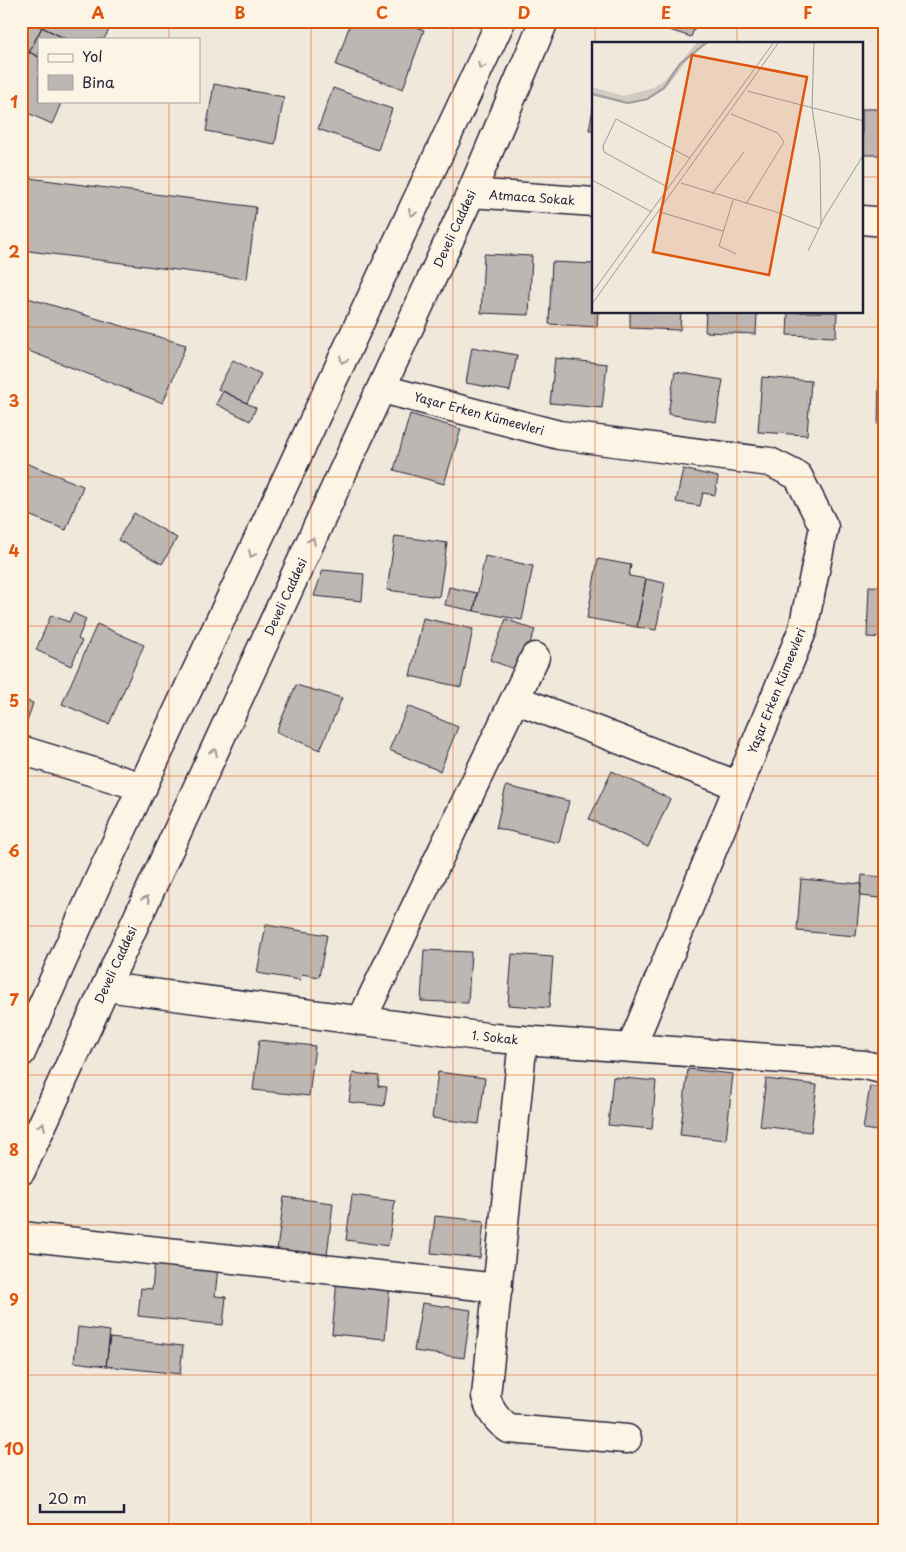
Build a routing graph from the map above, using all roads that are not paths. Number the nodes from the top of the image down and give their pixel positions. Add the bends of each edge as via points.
1 (501, 21) edge
2 (544, 21) edge
3 (471, 193) junction
4 (592, 202) edge
5 (864, 220) edge
6 (885, 222) edge
7 (382, 389) junction
8 (536, 657) dead end
9 (515, 699) junction
10 (21, 750) edge
11 (739, 786) junction
12 (143, 787) junction
13 (106, 987) junction
14 (361, 1020) junction
15 (523, 1040) junction
16 (23, 1044) edge
17 (632, 1048) junction
18 (885, 1070) edge
19 (21, 1171) edge
20 (21, 1236) edge
21 (498, 1288) junction
22 (627, 1439) dead end

1 -> 12 street
2 - 3 street, Develi Caddesi
3 - 4 street, Atmaca Sokak
3 - 7 street, Develi Caddesi
5 - 6 street
7 - 11 street, Yaşar Erken Kümeevleri via 559,435 770,462 798,476 824,527 803,630
13 -> 7 street, Develi Caddesi
8 - 9 street
9 - 11 street
9 - 14 street
10 - 12 street
11 - 17 street, Yaşar Erken Kümeevleri
12 - 16 street
13 - 14 street, 1. Sokak
19 -> 13 street, Develi Caddesi
14 - 15 street, 1. Sokak
15 - 17 street, 1. Sokak
15 - 21 street
17 - 18 street, 1. Sokak via 865,1064
20 - 21 street
21 - 22 street via 486,1396 499,1422 509,1428

